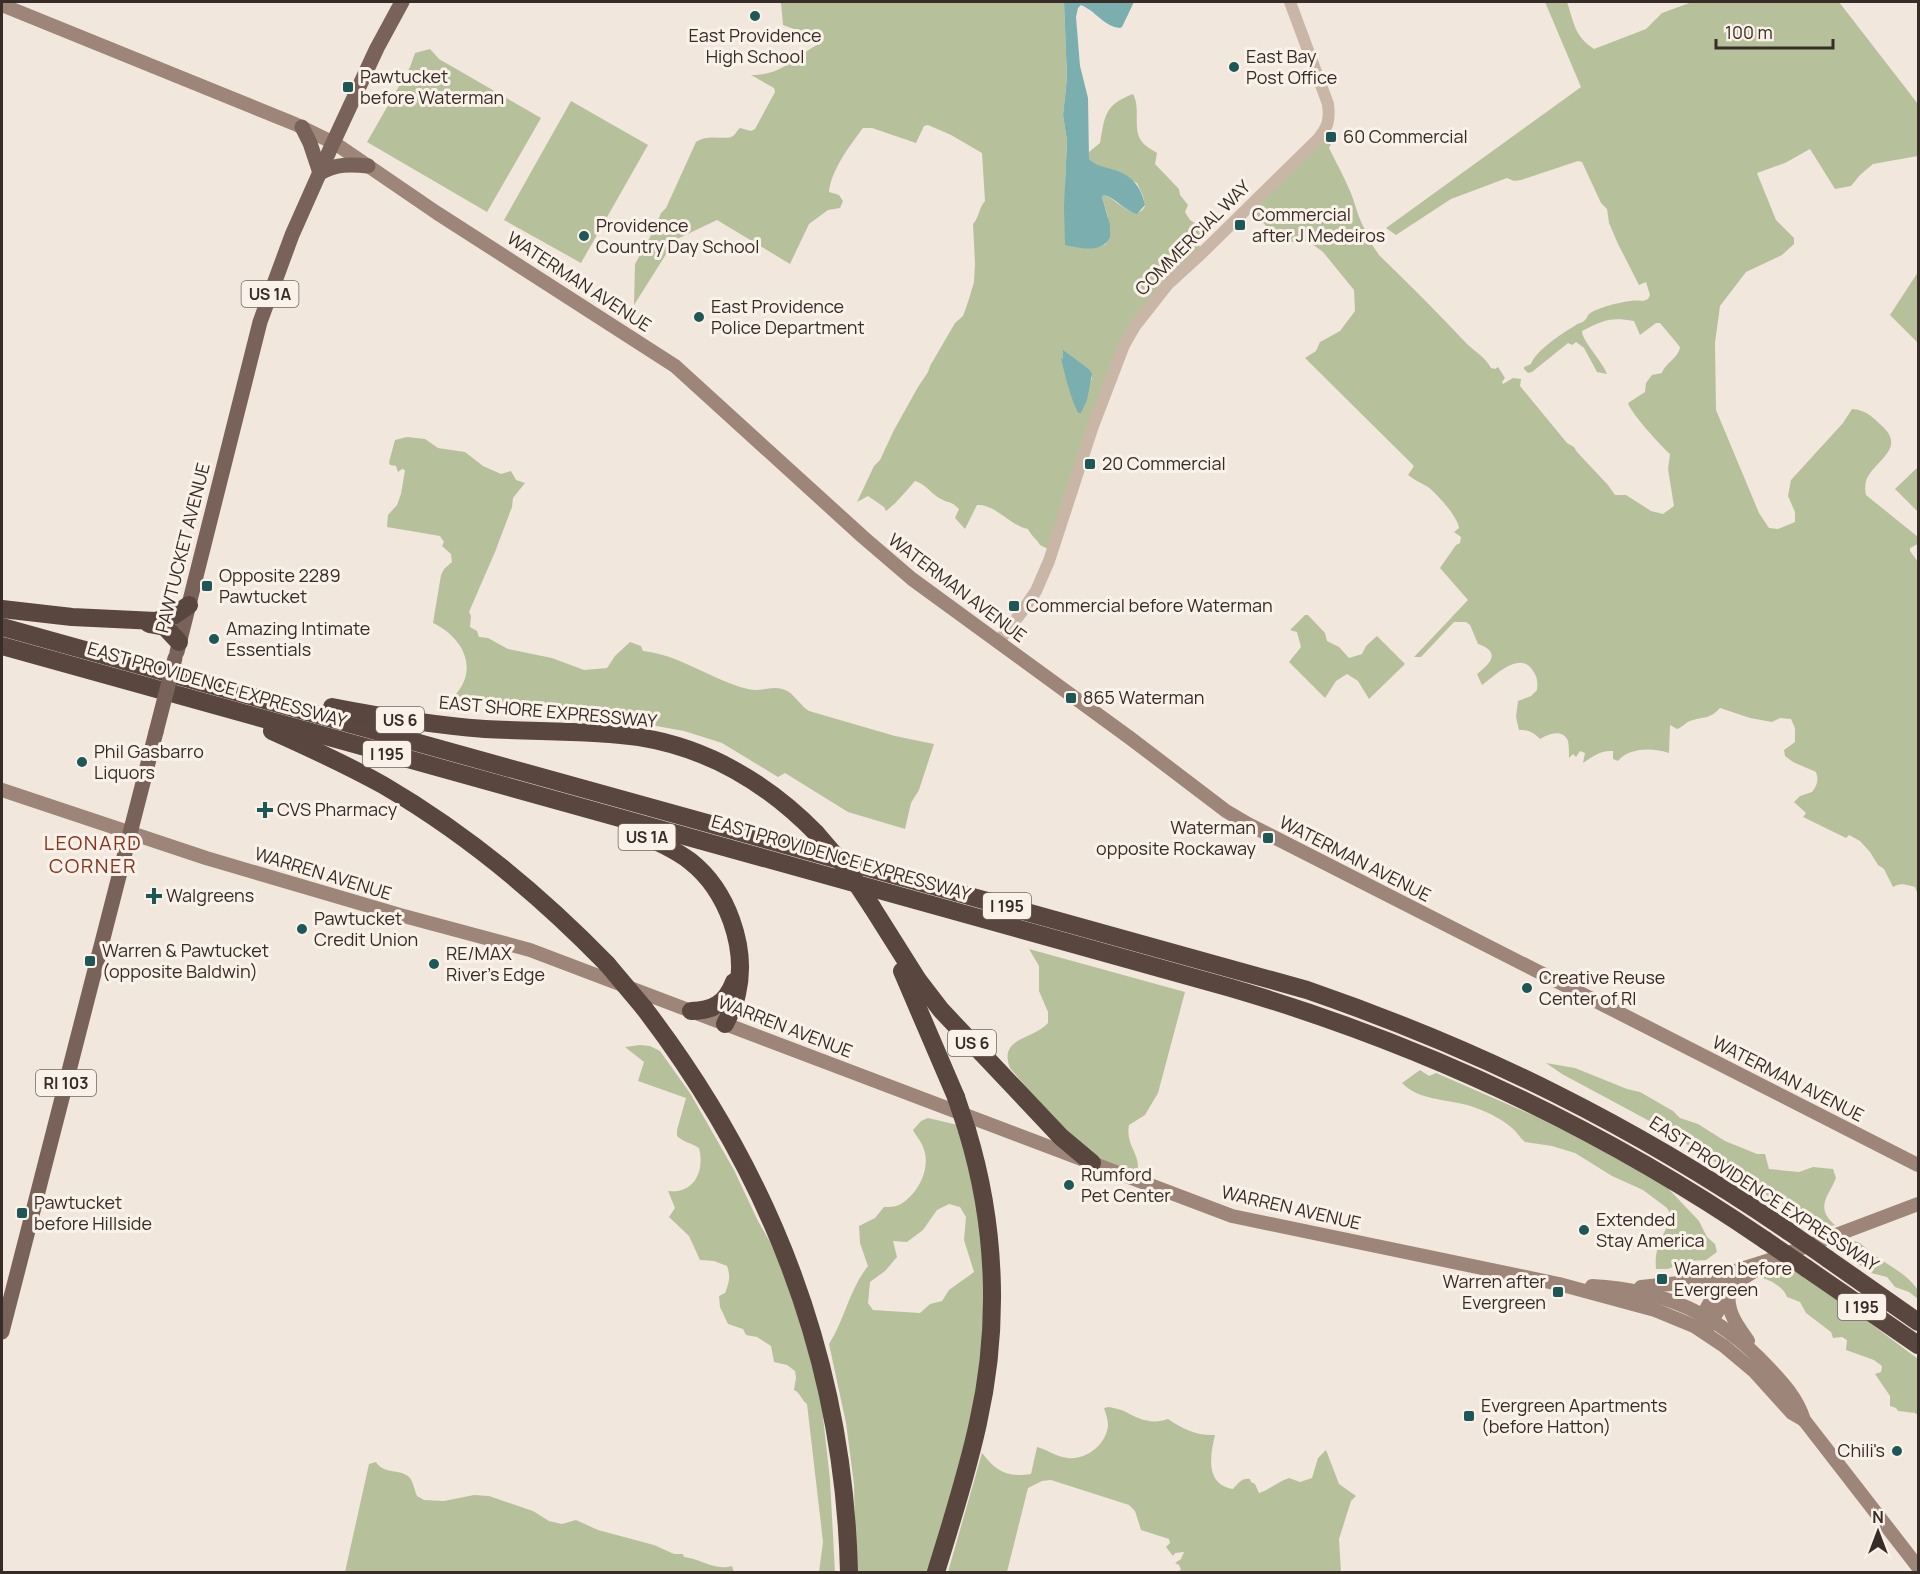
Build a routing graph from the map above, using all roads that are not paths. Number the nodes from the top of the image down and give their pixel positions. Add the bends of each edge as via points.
1 (402, 2) edge
2 (1290, 2) edge
3 (2, 5) edge
4 (302, 127) junction
5 (334, 143) junction
6 (368, 166) junction
7 (320, 173) junction
8 (189, 605) junction
9 (2, 609) edge
10 (123, 620) junction
11 (2, 627) edge
12 (998, 642) junction
13 (2, 647) edge
14 (177, 650) junction
15 (186, 678) junction
16 (207, 704) junction
17 (2, 790) edge
18 (567, 804) junction
19 (129, 834) junction
20 (872, 907) junction
21 (739, 969) junction
22 (691, 1011) junction
23 (725, 1024) junction
24 (1092, 1163) junction
25 (1918, 1166) edge
26 (1918, 1204) edge
27 (1773, 1259) junction
28 (1739, 1269) junction
29 (1559, 1284) junction
30 (1598, 1286) junction
31 (1729, 1292) junction
32 (1708, 1318) junction
33 (1918, 1322) edge
34 (1702, 1331) junction
35 (2, 1332) edge
36 (1918, 1346) edge
37 (1763, 1362) junction
38 (1804, 1420) junction
39 (1918, 1567) edge
40 (849, 1572) edge
41 (936, 1572) edge

1 - 5 main road, PAWTUCKET AVENUE / US 1A
2 - 12 street, COMMERCIAL WAY via 1328,104 1330,119 1325,131 1168,284 1135,326 1124,345 1036,591
3 - 4 main road, WATERMAN AVENUE
4 - 5 main road, WATERMAN AVENUE
4 - 7 main road
5 - 6 main road, WATERMAN AVENUE
5 - 7 main road, PAWTUCKET AVENUE / US 1A
6 - 7 main road via 346,164
6 - 12 main road, WATERMAN AVENUE via 675,366 876,549
7 - 8 main road, PAWTUCKET AVENUE / US 1A via 260,322
8 - 10 highway via 165,619
8 - 14 main road, PAWTUCKET AVENUE / US 1A
9 - 10 highway
10 - 14 highway via 165,627
11 - 15 highway, EAST PROVIDENCE EXPRESSWAY / I 195
12 - 25 main road, WATERMAN AVENUE via 1248,824
13 - 16 highway, EAST PROVIDENCE EXPRESSWAY / I 195
14 - 19 main road, PAWTUCKET AVENUE / US 1A, bridge
15 - 20 highway, EAST SHORE EXPRESSWAY / US 6, bridge via 400,720 486,729 624,735 701,754 777,798 816,833
15 - 33 highway, EAST PROVIDENCE EXPRESSWAY / I 195, bridge via 1335,1000 1449,1043 1572,1101 1673,1157
16 - 18 highway, EAST PROVIDENCE EXPRESSWAY / I 195
16 - 40 highway, bridge via 335,760 428,813 510,872 553,910 645,1008 700,1085 729,1134 766,1207 798,1287 821,1362 836,1432
17 - 19 main road, WARREN AVENUE
18 - 21 highway, US 1A via 664,845 705,875 734,928
18 - 36 highway, EAST PROVIDENCE EXPRESSWAY / I 195, bridge via 1231,988 1361,1030 1462,1071 1565,1120 1666,1176
19 - 22 main road, WARREN AVENUE via 391,913 518,946
19 - 35 main road, PAWTUCKET AVENUE / RI 103
20 - 24 highway, US 6 via 941,1010 1061,1137
20 - 41 highway, EAST SHORE EXPRESSWAY, bridge via 956,1097 980,1181 988,1228 991,1339 978,1423
21 - 22 highway, US 1A via 722,1002 707,1010
21 - 23 highway via 737,994
22 - 23 main road, WARREN AVENUE
23 - 24 main road, WARREN AVENUE / US 6
24 - 29 main road, WARREN AVENUE / US 6 via 1245,1219
26 - 27 main road
27 - 28 main road
27 - 31 main road
28 - 30 main road via 1676,1284
28 - 32 main road via 1722,1282
29 - 30 main road, WARREN AVENUE / US 6
29 - 34 main road, WARREN AVENUE / US 6 via 1655,1310
30 - 32 main road, WARREN AVENUE / US 6 via 1657,1295
31 - 32 main road
31 - 37 main road via 1733,1317
32 - 34 main road
32 - 37 main road, US 6 via 1742,1341
34 - 38 main road, US 6 via 1745,1363
37 - 38 main road, US 6 via 1794,1397
38 - 39 main road, US 6

